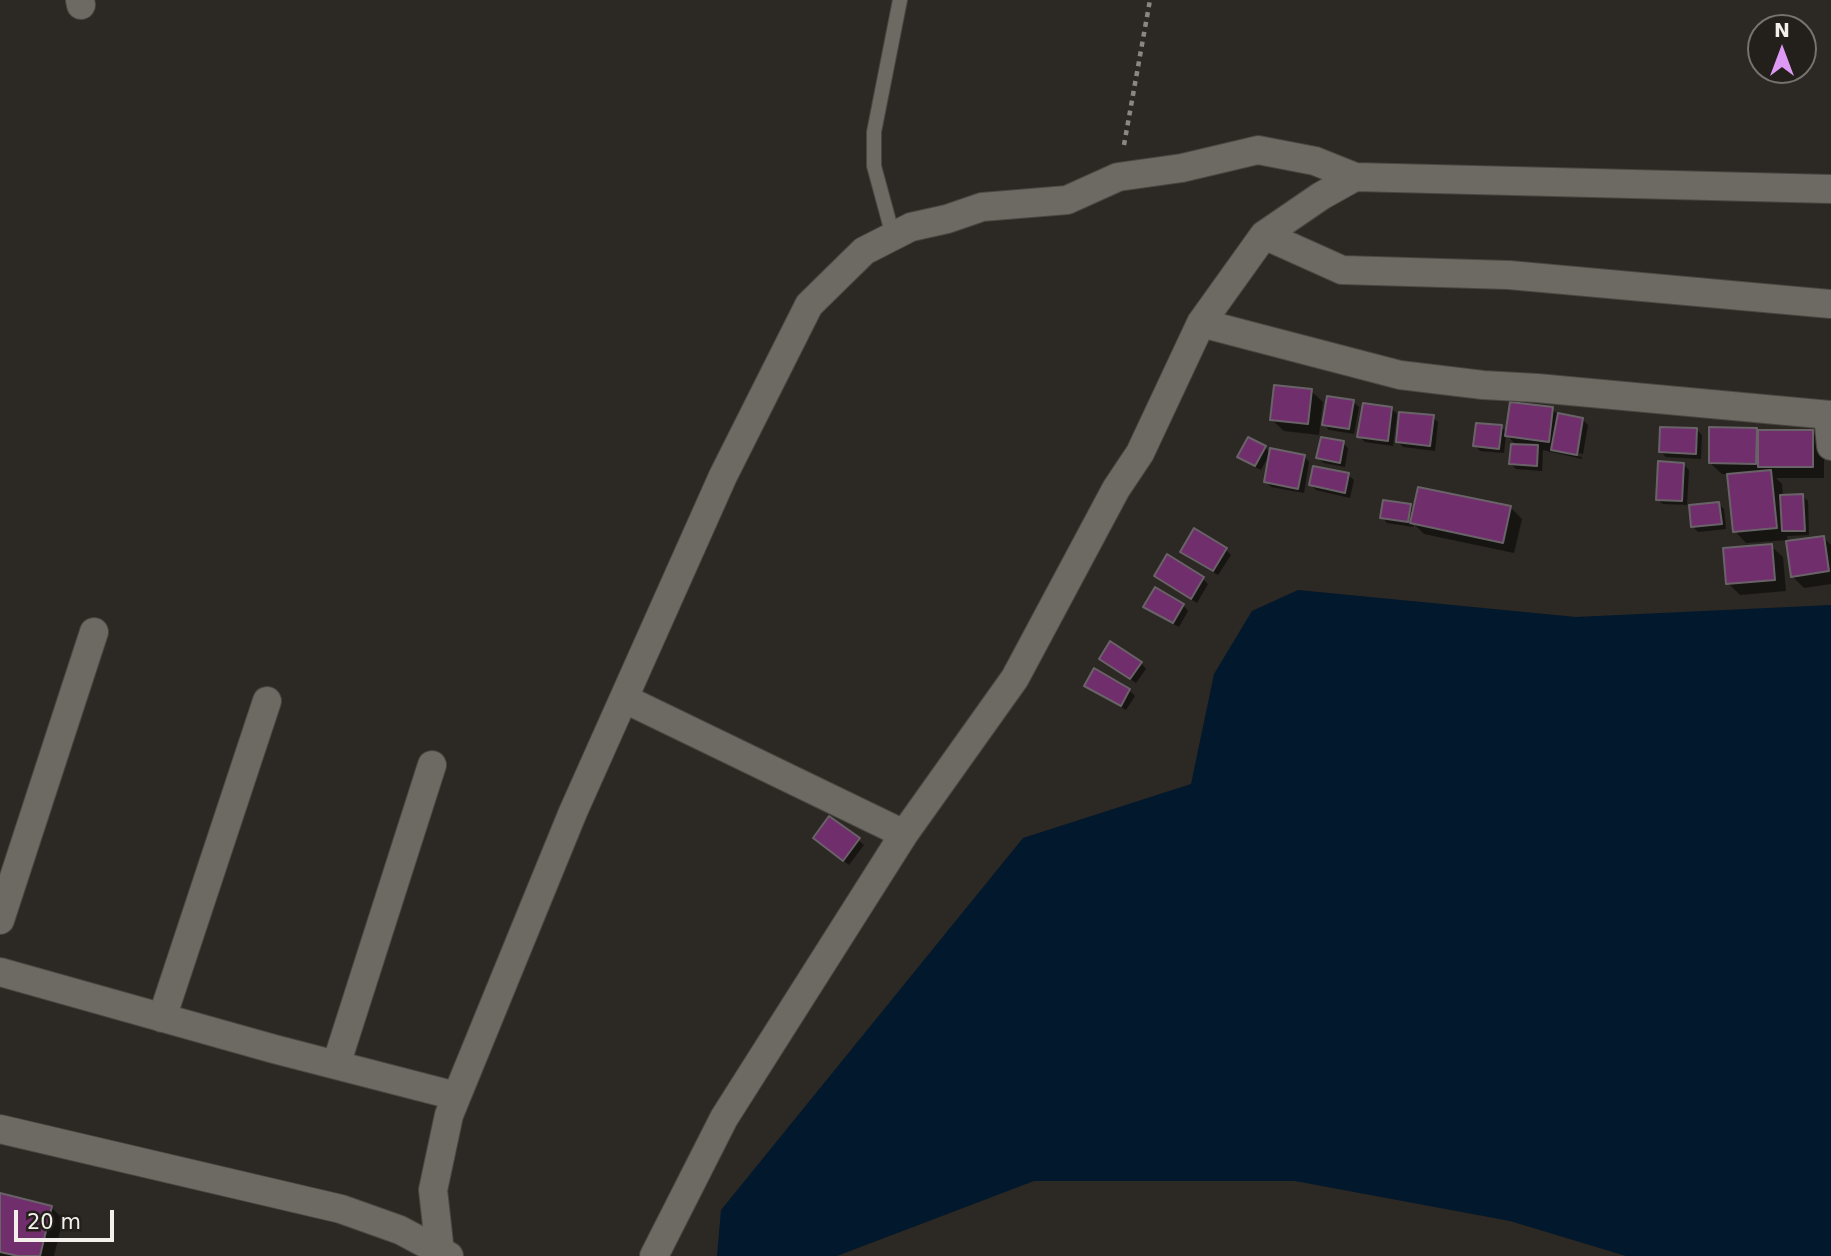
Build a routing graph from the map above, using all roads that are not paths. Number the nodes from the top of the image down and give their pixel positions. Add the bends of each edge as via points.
1 (900, 0) edge
2 (1355, 177) junction
3 (1831, 189) edge
4 (1264, 235) junction
5 (893, 236) junction
6 (1831, 304) edge
7 (1201, 323) junction
8 (1829, 415) edge
9 (1831, 446) edge
10 (94, 632) dead end
11 (625, 699) junction
12 (267, 702) dead end
13 (432, 765) dead end
14 (904, 834) junction
15 (0, 920) edge
16 (0, 972) edge
17 (162, 1018) junction
18 (337, 1065) junction
19 (456, 1096) junction
20 (0, 1129) edge
21 (445, 1254) edge
22 (654, 1256) edge

1 - 5 lane via 874,132 874,166
2 - 3 street
2 - 4 street
2 - 5 street via 1315,161 1258,150 1118,177 1067,201 982,206
4 - 6 street via 1342,271 1509,275
4 - 7 street
5 - 11 street via 864,251 809,305 723,475
7 - 8 street via 1400,375
7 - 14 street via 1140,453 1015,678
8 - 9 street
10 - 15 street
11 - 14 street
11 - 19 street via 573,812
12 - 17 street
13 - 18 street
14 - 22 street via 724,1118
16 - 17 street
17 - 18 street
18 - 19 street
19 - 21 street via 433,1190
20 - 21 street via 341,1209 400,1230

